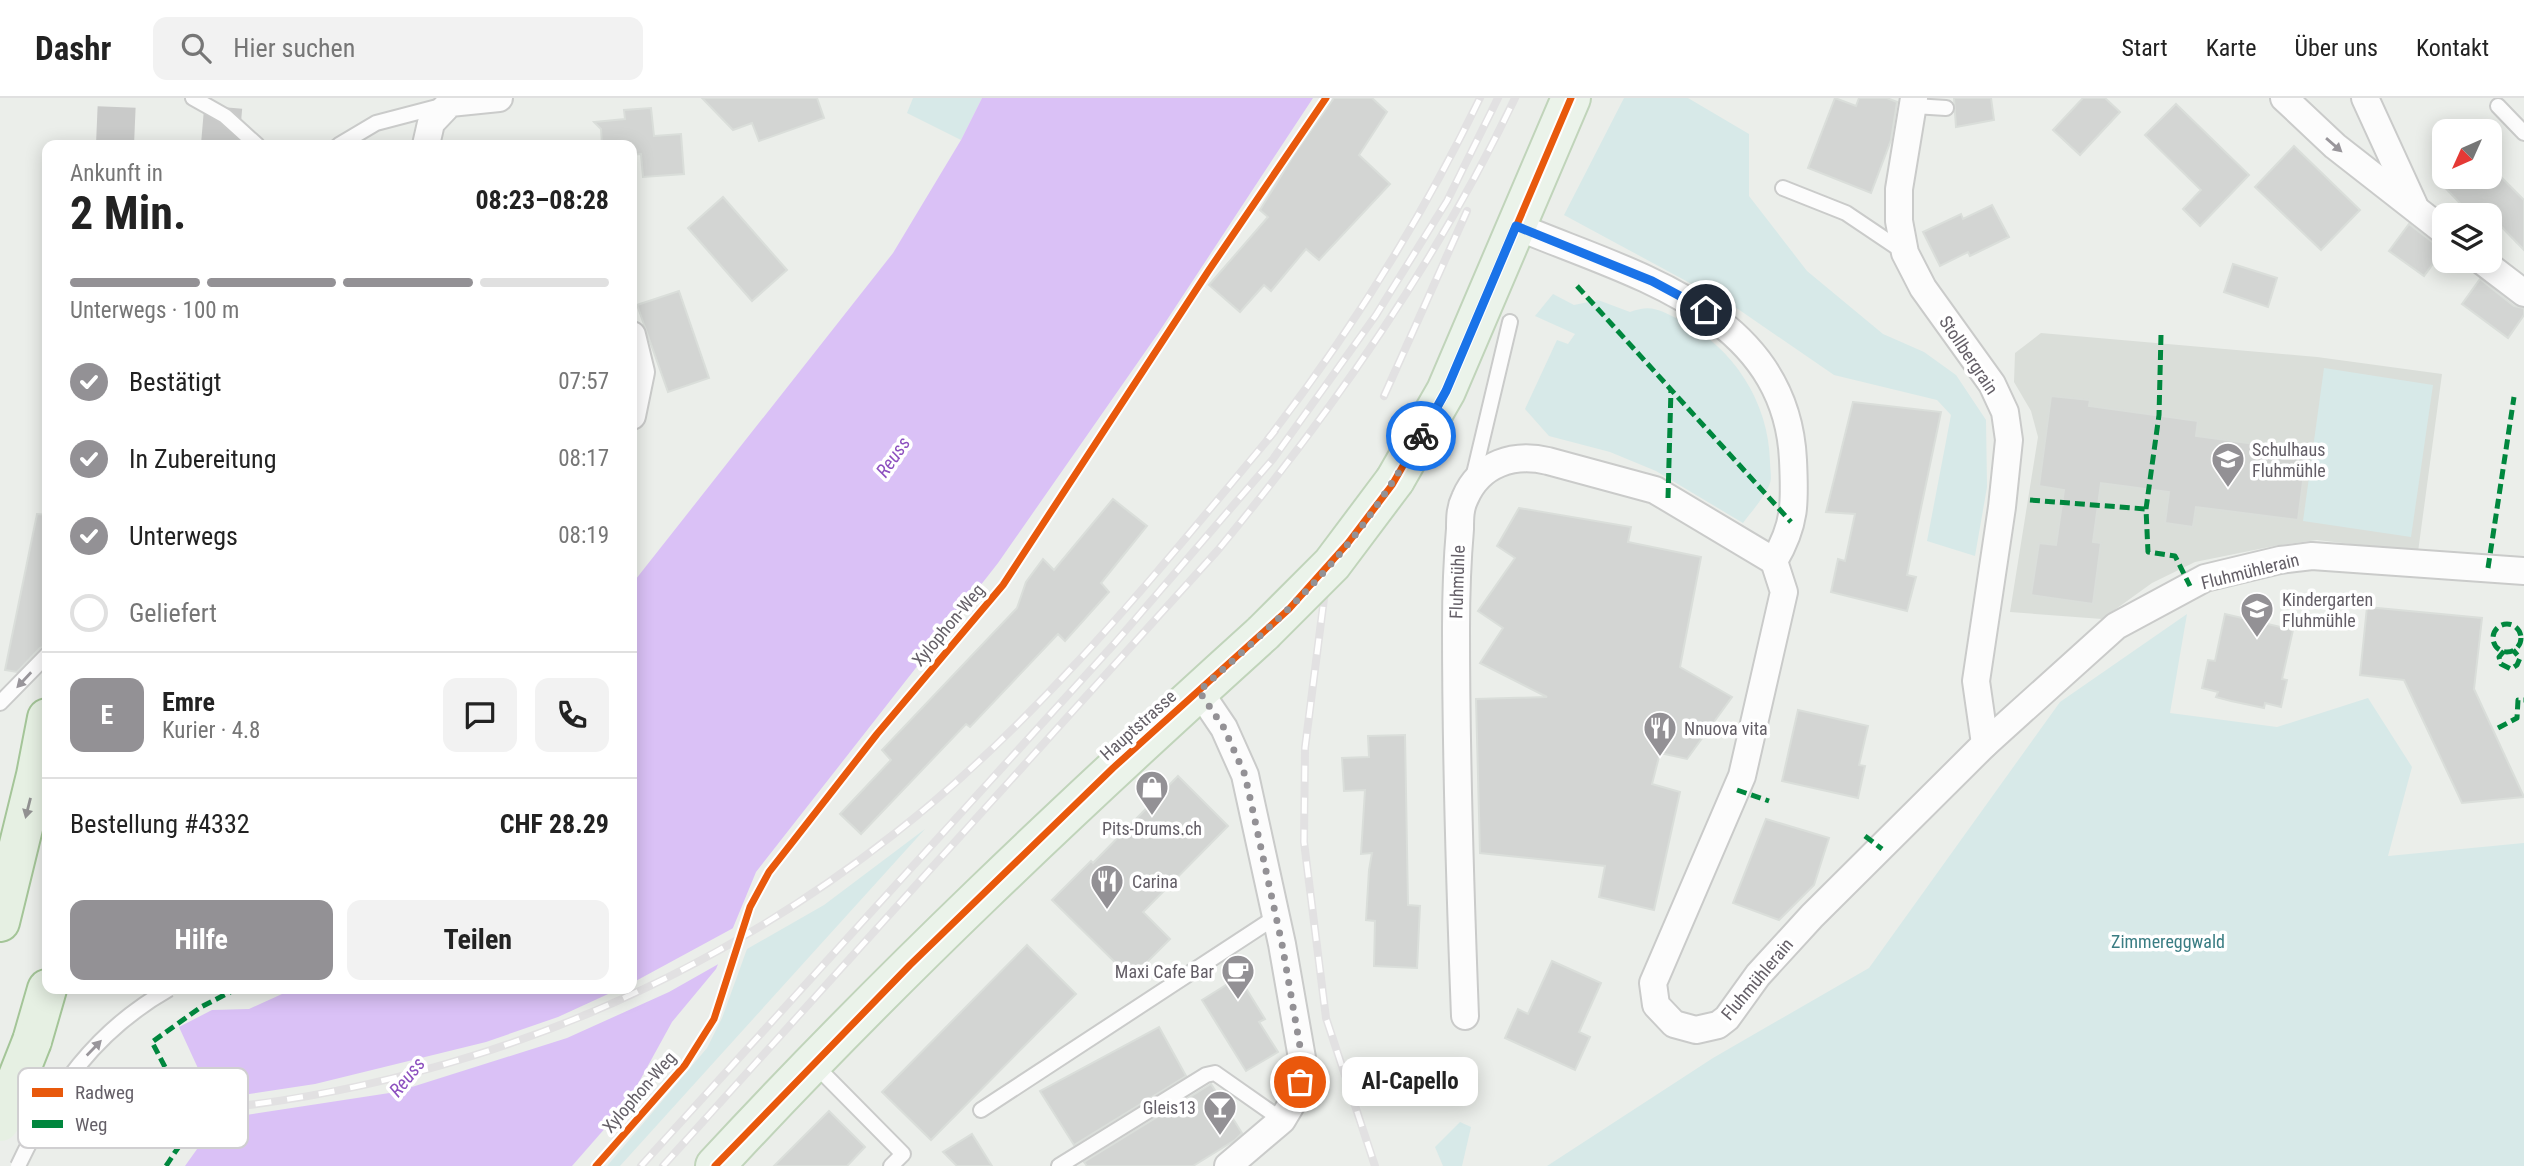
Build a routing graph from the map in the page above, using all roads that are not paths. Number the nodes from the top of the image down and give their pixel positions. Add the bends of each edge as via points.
1 (193, 98) edge
2 (499, 98) edge
3 (1571, 98) edge
4 (2284, 98) edge
5 (2365, 98) edge
6 (448, 101) edge
7 (1914, 102) edge
8 (2498, 106) dead end
9 (1946, 108) dead end
10 (2524, 133) edge
11 (251, 140) edge
12 (347, 140) edge
13 (427, 140) edge
14 (1783, 188) dead end
15 (2416, 210) junction
16 (2432, 222) edge
17 (1509, 242) junction
18 (1905, 253) junction
19 (2498, 273) edge
20 (2524, 293) edge
21 (1510, 322) dead end
22 (637, 354) edge
23 (637, 394) edge
24 (1471, 486) junction
25 (1774, 561) junction
26 (2524, 571) edge
27 (42, 660) edge
28 (1199, 691) junction
29 (0, 703) edge
30 (42, 744) edge
31 (1985, 744) junction
32 (1275, 918) junction
33 (0, 922) edge
34 (46, 994) edge
35 (163, 994) edge
36 (1465, 1016) dead end
37 (813, 1063) junction
38 (21, 1068) edge
39 (75, 1068) edge
40 (18, 1076) edge
41 (981, 1110) dead end
42 (1282, 1120) junction
43 (0, 1122) edge
44 (27, 1148) edge
45 (19, 1166) edge
46 (715, 1166) edge
47 (891, 1166) edge
48 (1059, 1166) edge
49 (1228, 1166) edge

1 - 11 lane via 225,116
2 - 6 street
3 - 17 main road, Hauptstrasse
4 -> 15 street via 2334,146
5 - 15 street
6 - 12 lane via 376,123
6 - 13 street via 431,123
7 - 9 lane
7 - 18 street, Stollbergrain via 1899,189
8 - 10 lane
14 - 18 lane via 1846,213
15 - 16 street
17 - 25 street via 1652,281 1706,310 1766,368 1784,413 1793,473 1794,514
17 - 28 main road, Hauptstrasse, bridge via 1446,391 1392,485 1311,587
18 - 31 street, Stollbergrain via 1923,288 1992,384 2005,412 2009,440 2002,507 1976,681
19 - 20 street
21 - 24 lane
22 - 23 street via 642,372
24 - 25 street via 1492,466 1506,460 1548,461 1655,490
24 - 36 street, Fluhmühle via 1460,513 1456,570
25 - 31 street, Fluhmühlerain via 1784,592 1742,776 1653,983 1656,1004 1674,1024 1696,1030 1727,1018 1758,975 1812,916
26 - 31 street, Fluhmühlerain via 2312,556 2205,579 2116,626
27 -> 29 lane
28 - 32 street via 1224,728 1245,775
28 - 37 main road, Hauptstrasse via 1070,808
30 -> 33 highway
32 - 41 lane
32 - 42 street via 1302,1058 1300,1082
34 - 38 highway, bridge
39 -> 35 lane, bridge via 110,1032
37 - 46 main road, Hauptstrasse
37 - 47 lane via 903,1154
40 - 43 highway, bridge
42 - 48 lane via 1215,1073
42 - 49 street
45 -> 44 lane, bridge

